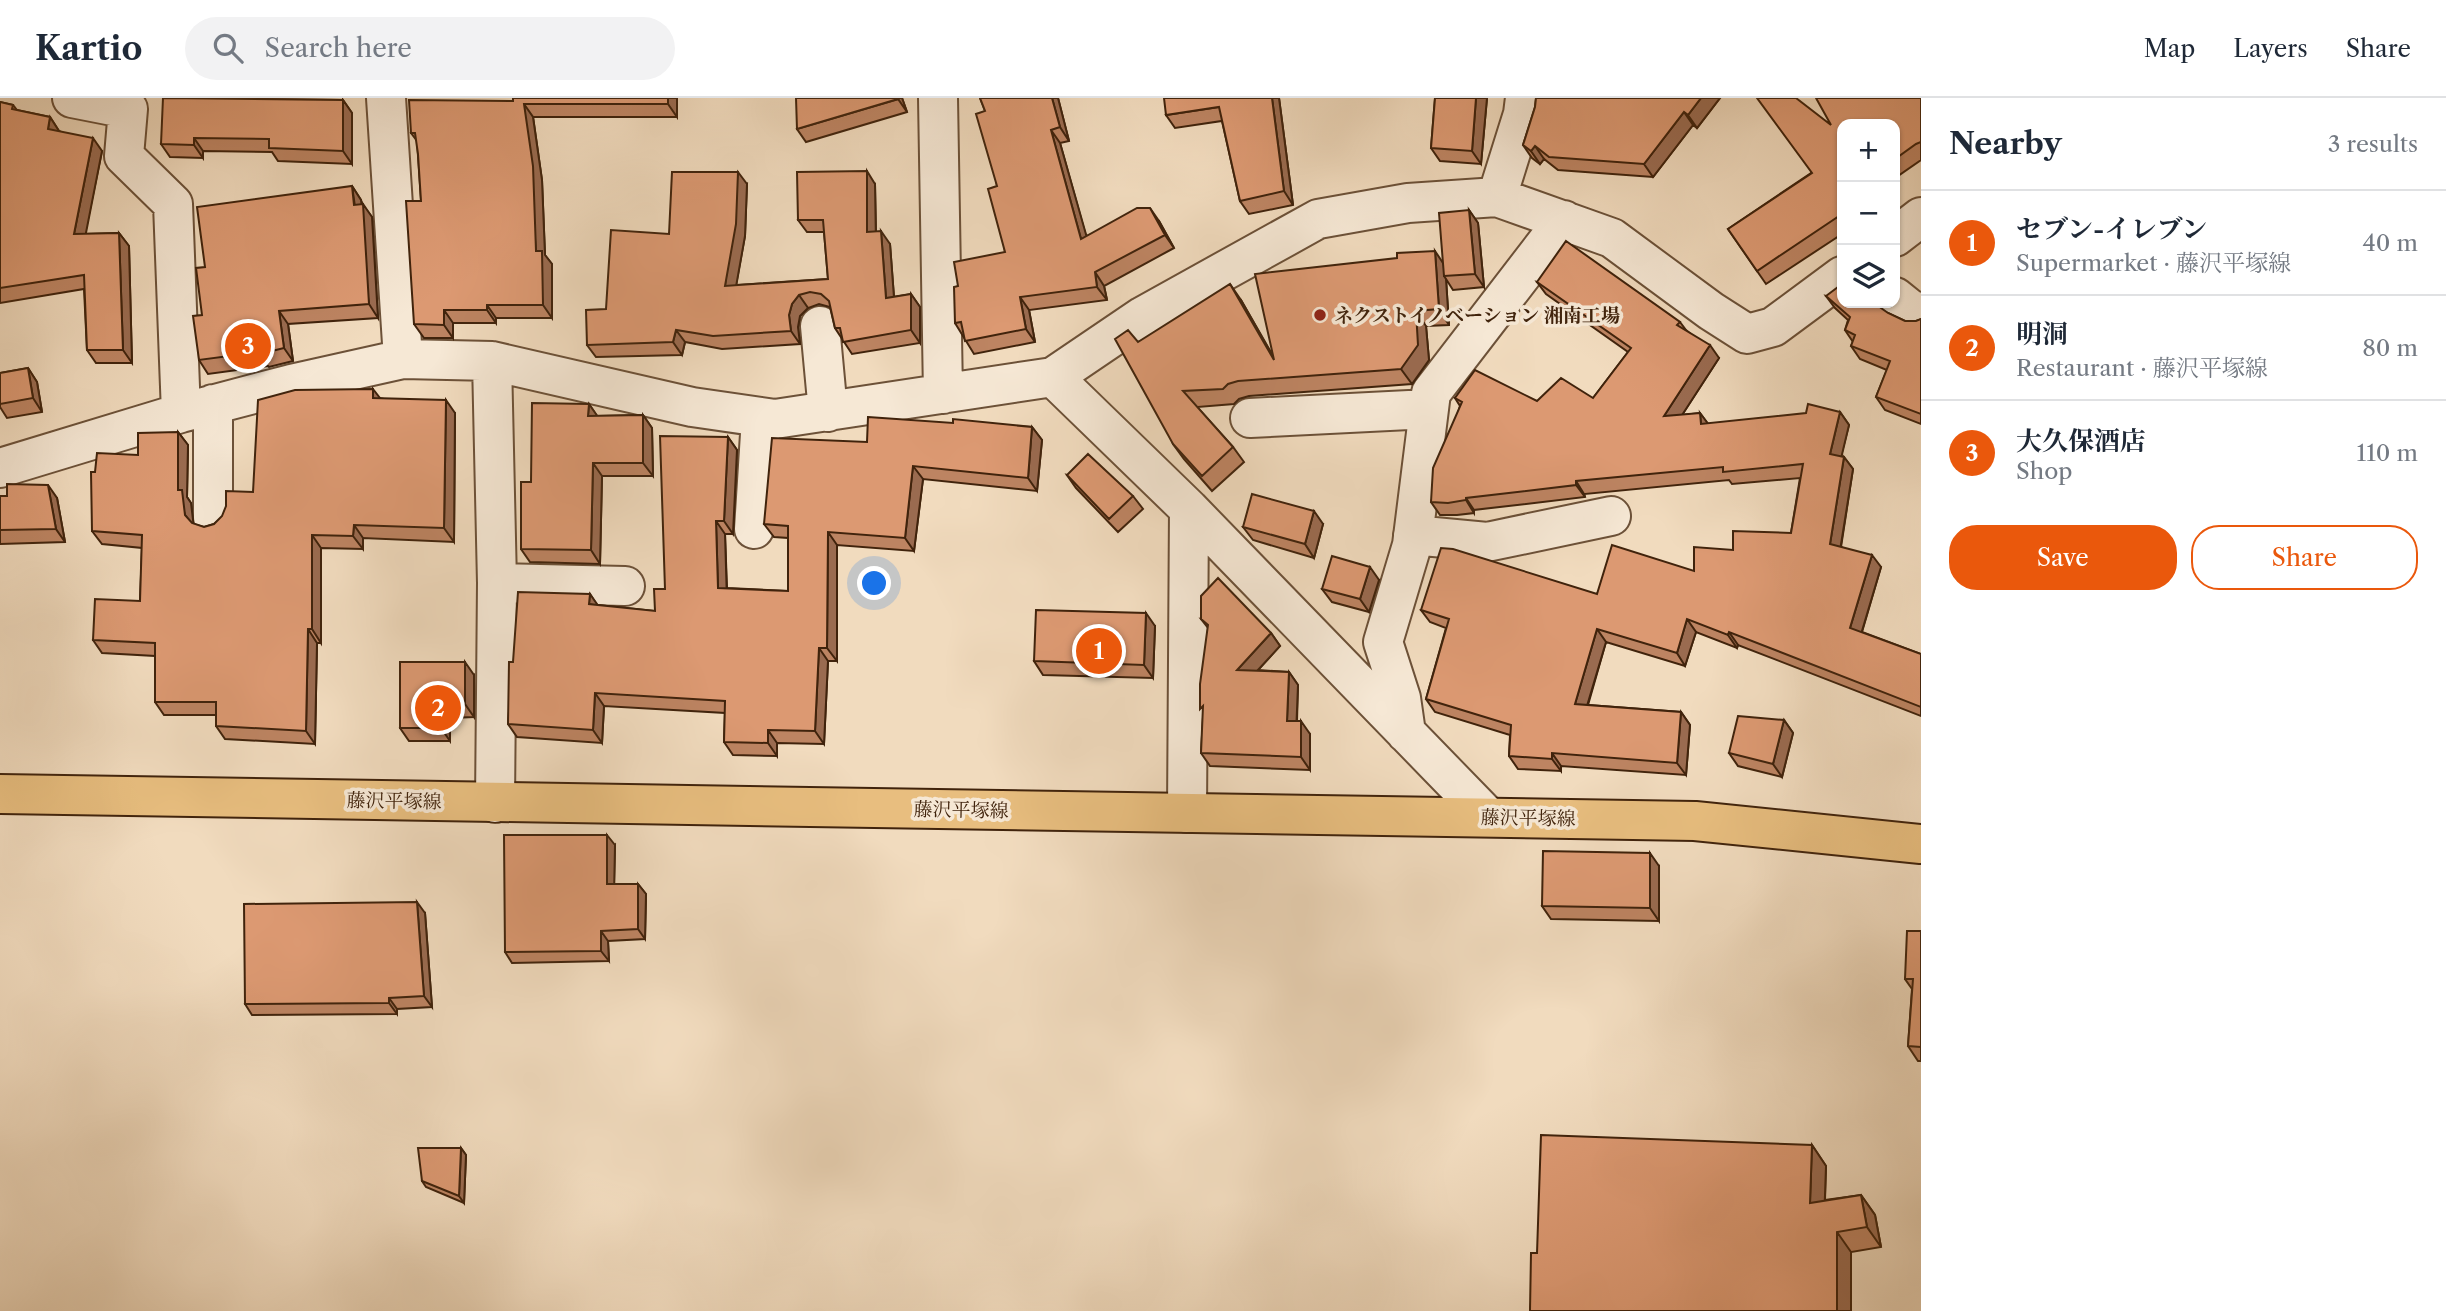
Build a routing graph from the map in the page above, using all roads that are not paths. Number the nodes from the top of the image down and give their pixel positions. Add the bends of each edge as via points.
1 (72, 98) edge
2 (386, 98) edge
3 (938, 98) edge
4 (1525, 98) edge
5 (1497, 197) junction
6 (1921, 217) edge
7 (1564, 220) junction
8 (1900, 233) edge
9 (1837, 280) edge
10 (1900, 301) edge
11 (1921, 313) edge
12 (820, 326) dead end
13 (403, 359) junction
14 (492, 361) junction
15 (1053, 377) junction
16 (943, 394) junction
17 (197, 409) junction
18 (1429, 409) junction
19 (828, 412) junction
20 (761, 418) junction
21 (1250, 418) dead end
22 (0, 468) edge
23 (1189, 509) junction
24 (1612, 516) dead end
25 (213, 518) dead end
26 (754, 529) dead end
27 (1413, 535) junction
28 (497, 583) junction
29 (625, 586) dead end
30 (1406, 733) junction
31 (0, 794) edge
32 (495, 803) junction
33 (1187, 813) junction
34 (1488, 817) junction
35 (1921, 844) edge

1 - 17 street via 128,109 124,156 173,204
2 - 13 street
3 - 16 street
4 - 5 street
5 - 7 street
5 - 15 street via 1408,203 1318,219 1143,316
6 - 8 street
7 - 9 street via 1612,238 1746,334 1773,327
7 - 18 street via 1431,393
10 - 11 street
12 - 19 street
13 - 14 street
13 - 17 street
14 - 20 street via 692,407
14 - 28 street
15 - 16 street
15 - 23 street
16 - 19 street
17 - 22 street
17 - 25 street
18 - 21 street
18 - 27 street
19 - 20 street
20 - 26 street
23 - 30 street
23 - 33 street
24 - 27 street via 1487,542
27 - 30 street via 1383,642 1401,698
28 - 29 street
28 - 32 street
30 - 34 street
31 - 32 main road, 藤沢平塚線
32 - 33 main road, 藤沢平塚線
33 - 34 main road, 藤沢平塚線
34 - 35 main road, 藤沢平塚線 via 1695,821

